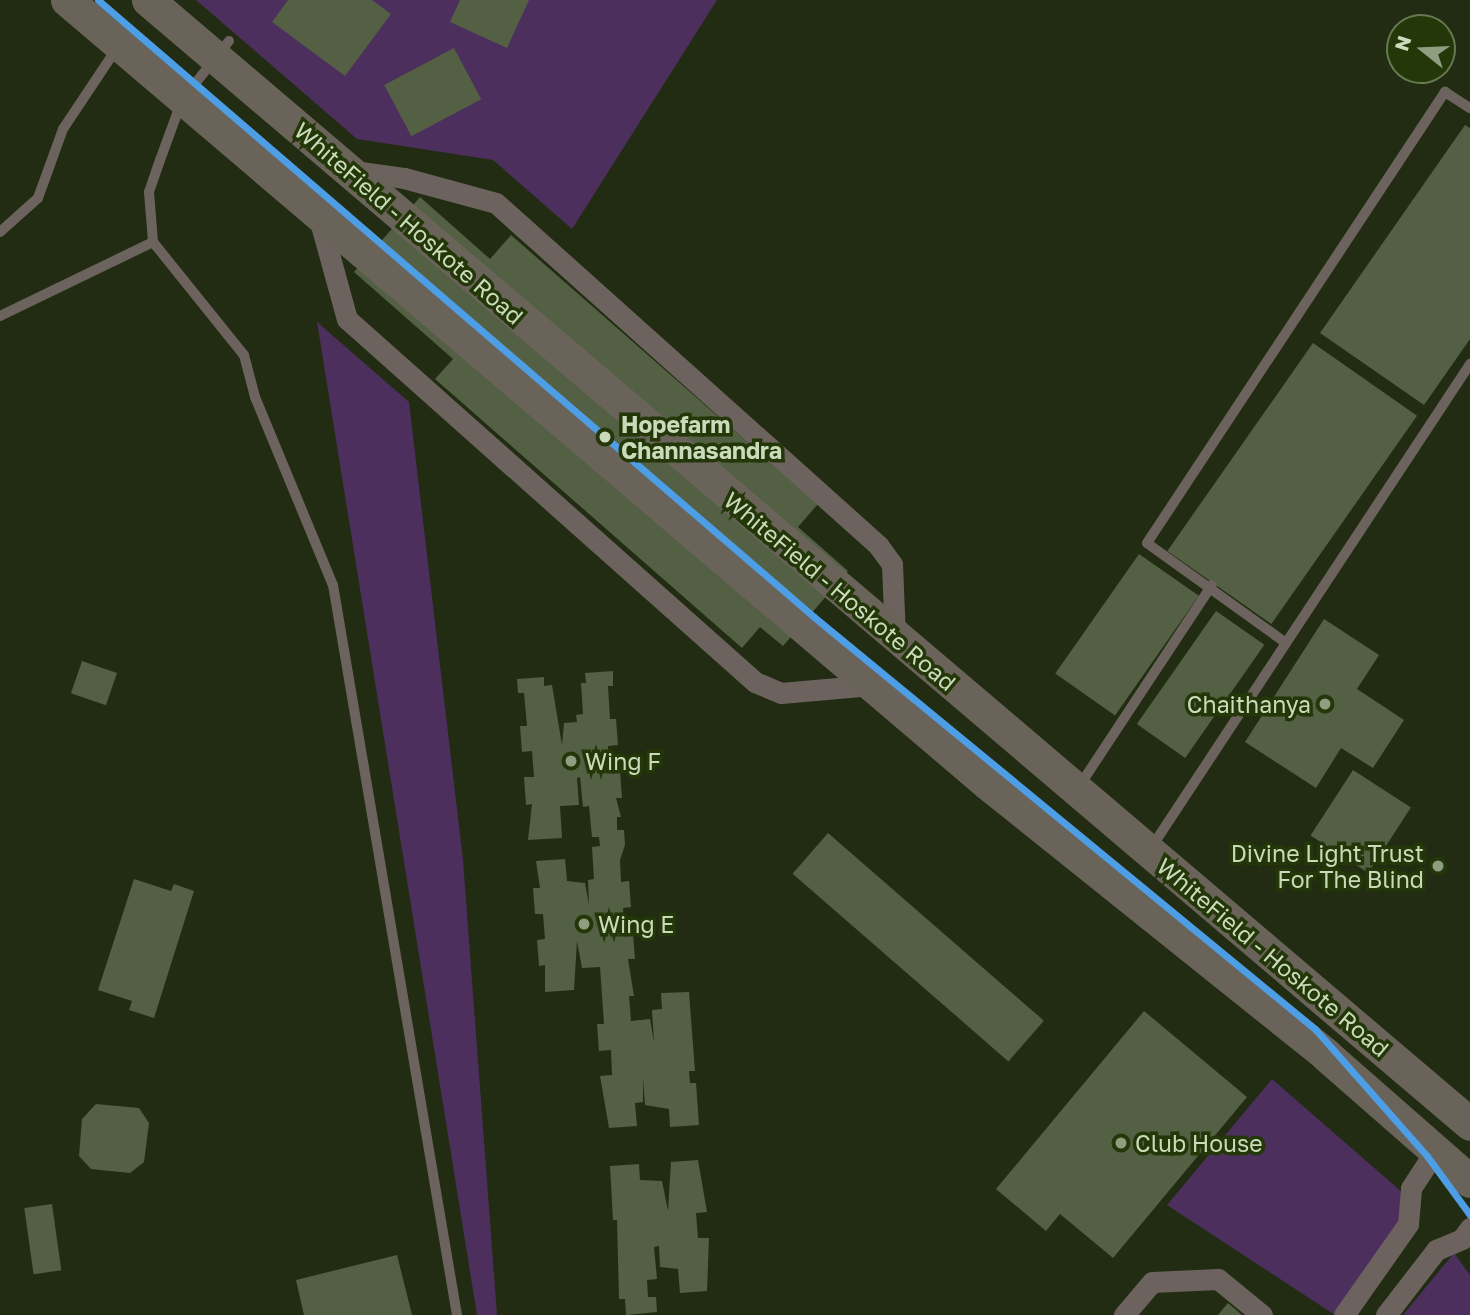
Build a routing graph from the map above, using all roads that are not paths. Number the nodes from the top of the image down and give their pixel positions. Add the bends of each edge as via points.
1 (67, 0) edge
2 (148, 0) edge
3 (119, 45) junction
4 (222, 49) junction
5 (182, 100) junction
6 (1470, 108) edge
7 (347, 170) junction
8 (317, 211) junction
9 (0, 232) edge
10 (153, 242) junction
11 (0, 316) edge
12 (1470, 364) edge
13 (1212, 585) junction
14 (895, 639) junction
15 (1286, 643) junction
16 (872, 685) junction
17 (1076, 790) junction
18 (1148, 853) junction
19 (1470, 1124) edge
20 (1436, 1150) junction
21 (1470, 1181) edge
22 (1408, 1224) junction
23 (1470, 1228) edge
24 (1436, 1250) junction
25 (457, 1315) edge
26 (1124, 1315) edge
27 (1262, 1315) edge
28 (1344, 1315) edge
29 (1386, 1315) edge

1 - 3 main road, WhiteField - Hoskote Road
2 - 4 main road, WhiteField - Hoskote Road
3 - 5 main road, WhiteField - Hoskote Road
3 - 9 lane via 63,129 38,198
4 - 5 lane
4 - 7 main road, WhiteField - Hoskote Road
5 - 8 main road, WhiteField - Hoskote Road
5 - 10 lane via 149,192
6 - 13 lane via 1445,92 1147,543
7 - 14 main road, WhiteField - Hoskote Road
7 - 14 street via 404,178 496,203 878,545 892,564
8 - 16 main road, WhiteField - Hoskote Road
8 - 16 street via 346,318 755,682 781,693
10 - 11 lane
10 - 25 lane via 244,355 255,397 334,585
12 - 15 lane
13 - 15 lane
13 - 17 lane
14 - 17 main road, WhiteField - Hoskote Road
15 - 18 lane
16 - 20 main road, WhiteField - Hoskote Road
17 - 18 main road, WhiteField - Hoskote Road
18 - 19 main road, WhiteField - Hoskote Road
20 - 21 main road, WhiteField - Hoskote Road
20 - 22 street via 1411,1188
22 - 24 street
22 - 28 street
23 - 24 street via 1462,1239
24 - 29 street
26 - 27 street via 1152,1282 1219,1279

